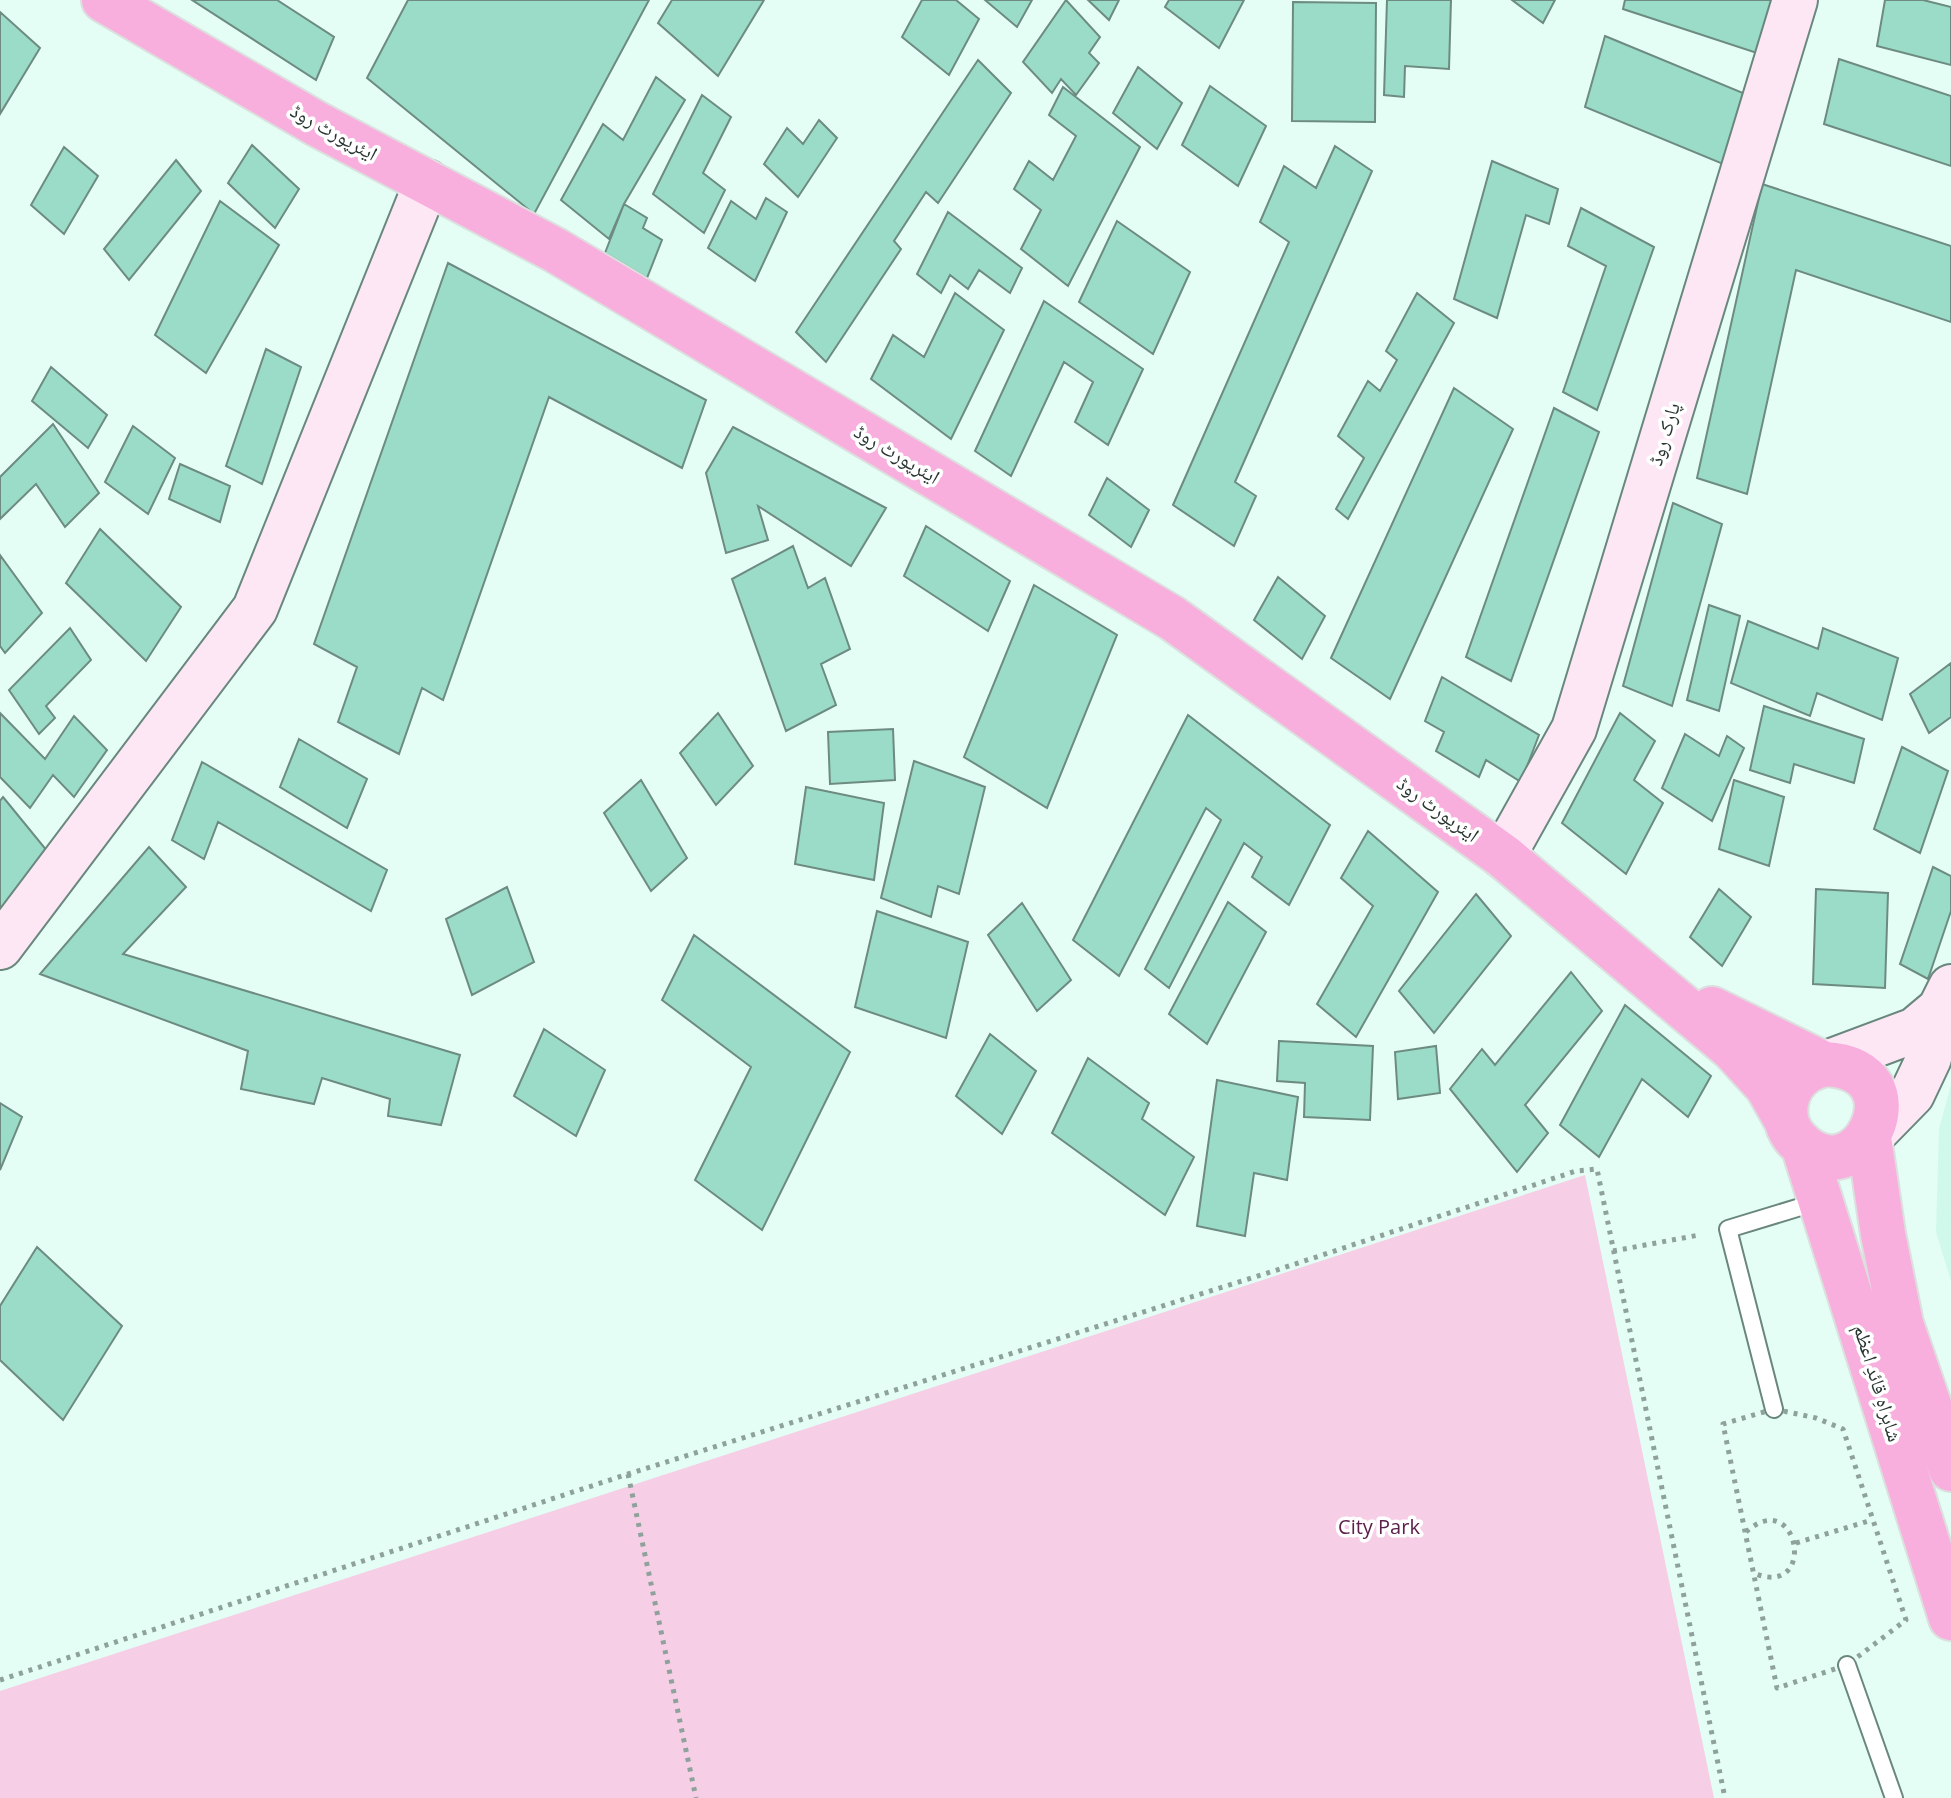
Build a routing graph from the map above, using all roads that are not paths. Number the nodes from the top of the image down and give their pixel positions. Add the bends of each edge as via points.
1 (104, 0) edge
2 (1795, 0) edge
3 (427, 182) junction
4 (1503, 856) junction
5 (0, 947) edge
6 (1646, 974) junction
7 (1945, 998) edge
8 (1824, 1064) junction
9 (1795, 1133) junction
10 (1869, 1138) junction
11 (1821, 1201) junction
12 (1774, 1409) road end
13 (1951, 1469) edge
14 (1951, 1618) edge
15 (1847, 1665) road end
16 (1894, 1798) edge

1 - 3 highway, ایئرپورٹ روڈ
2 - 4 street, پارک روڈ via 1574,729
3 - 4 highway, ایئرپورٹ روڈ via 555,250 1172,618
3 - 5 street via 255,609
4 - 6 highway, ایئرپورٹ روڈ
6 - 8 highway, ایئرپورٹ روڈ
6 - 9 highway, ایئرپورٹ روڈ via 1733,1049 1767,1086
7 - 8 street via 1915,1030
7 - 10 street via 1929,1058 1912,1094
8 - 9 highway via 1807,1071 1786,1099
8 - 10 highway via 1843,1065 1872,1087 1877,1122
9 - 10 highway via 1820,1155 1839,1157
9 - 11 highway, شاہراہِ قائدِ اعظم
10 - 13 highway, شاہراہِ قائدِ اعظم via 1901,1324
11 - 12 lane via 1728,1229
11 - 14 highway, شاہراہِ قائدِ اعظم
15 - 16 lane

